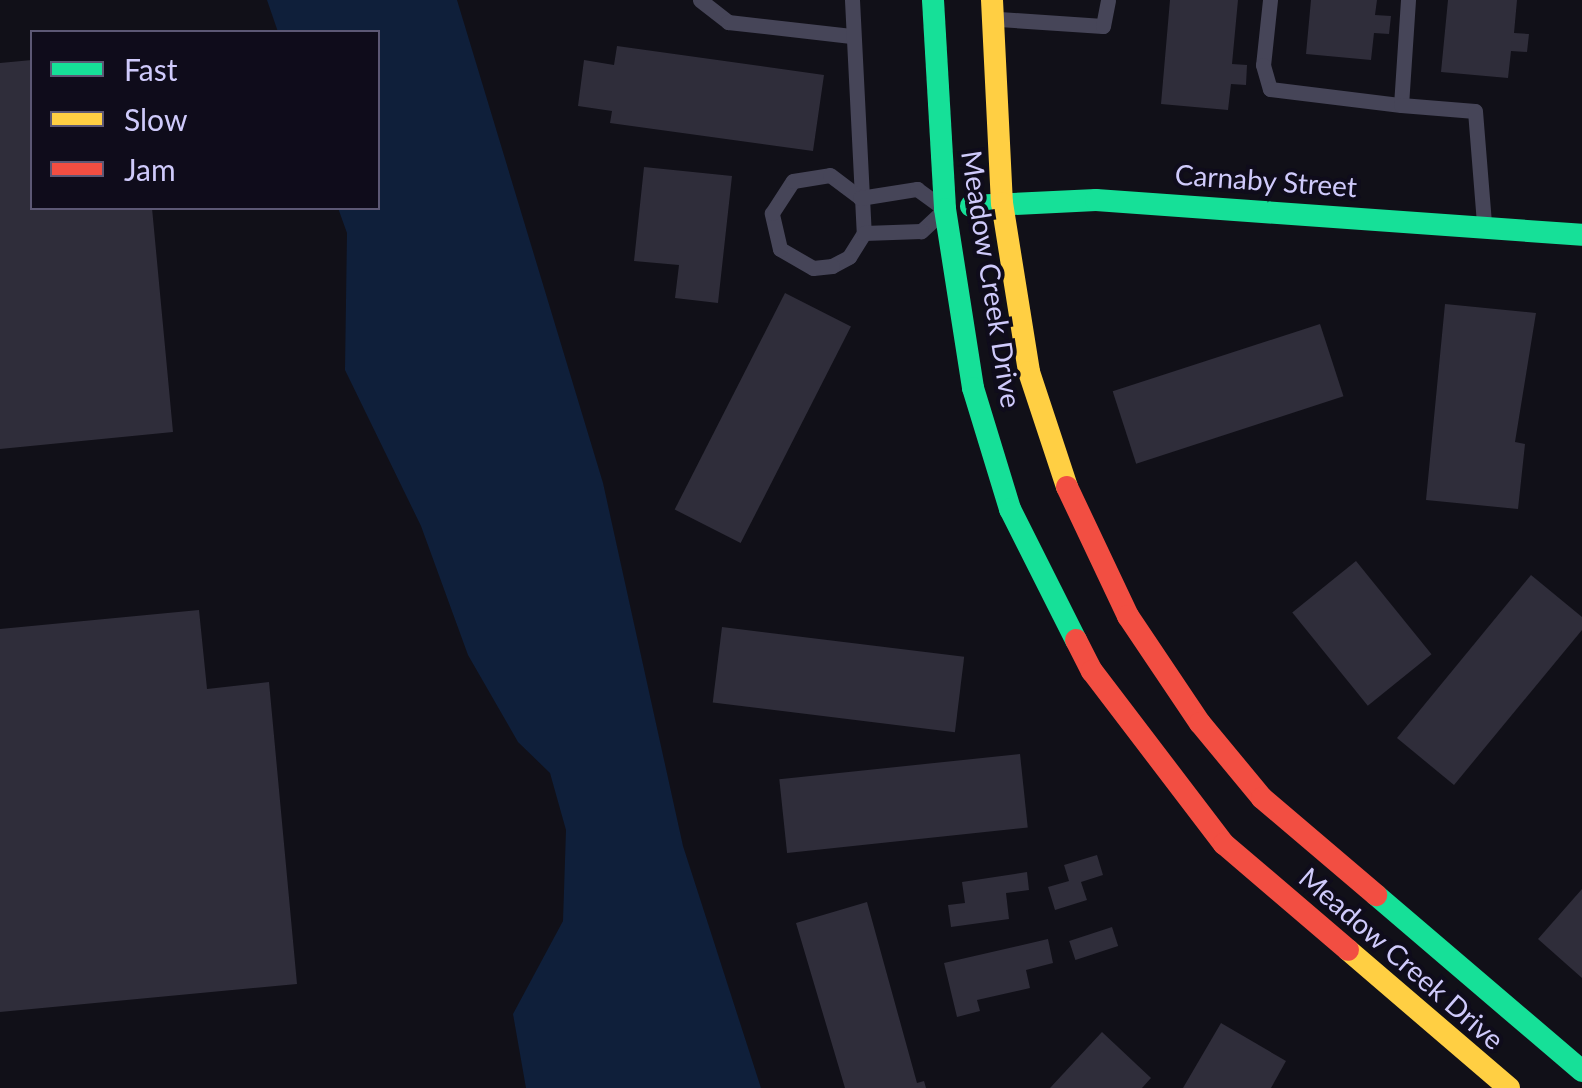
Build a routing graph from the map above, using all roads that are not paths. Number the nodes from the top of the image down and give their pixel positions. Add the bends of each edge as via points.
1 (700, 0) edge
2 (852, 0) edge
3 (933, 0) edge
4 (1108, 0) edge
5 (1270, 0) edge
6 (1408, 0) edge
7 (992, 9) edge
8 (851, 36) junction
9 (1401, 105) junction
10 (860, 198) junction
11 (1002, 203) junction
12 (945, 208) junction
13 (1485, 224) junction
14 (864, 234) junction
15 (1582, 235) edge
16 (1582, 1071) edge
17 (1509, 1088) edge

1 - 8 lane via 728,22
2 - 8 lane
3 - 12 street, Meadow Creek Drive
4 - 7 lane via 1103,26
5 - 9 lane via 1263,65 1270,89
6 - 9 lane
7 - 11 street, Meadow Creek Drive
8 - 10 lane
9 - 13 lane via 1475,111
10 - 12 lane via 916,189
10 - 14 lane
10 - 14 lane via 847,184 811,174 779,195 772,232 780,249 813,268 848,257
11 - 12 street, Carnaby Street
11 - 13 street, Carnaby Street via 1114,201
11 - 16 street, Meadow Creek Drive via 1029,372 1066,486 1148,646 1262,798
12 - 14 lane via 921,231
12 - 17 street, Meadow Creek Drive via 973,388 1010,509 1092,671 1224,844
13 - 15 street, Carnaby Street

